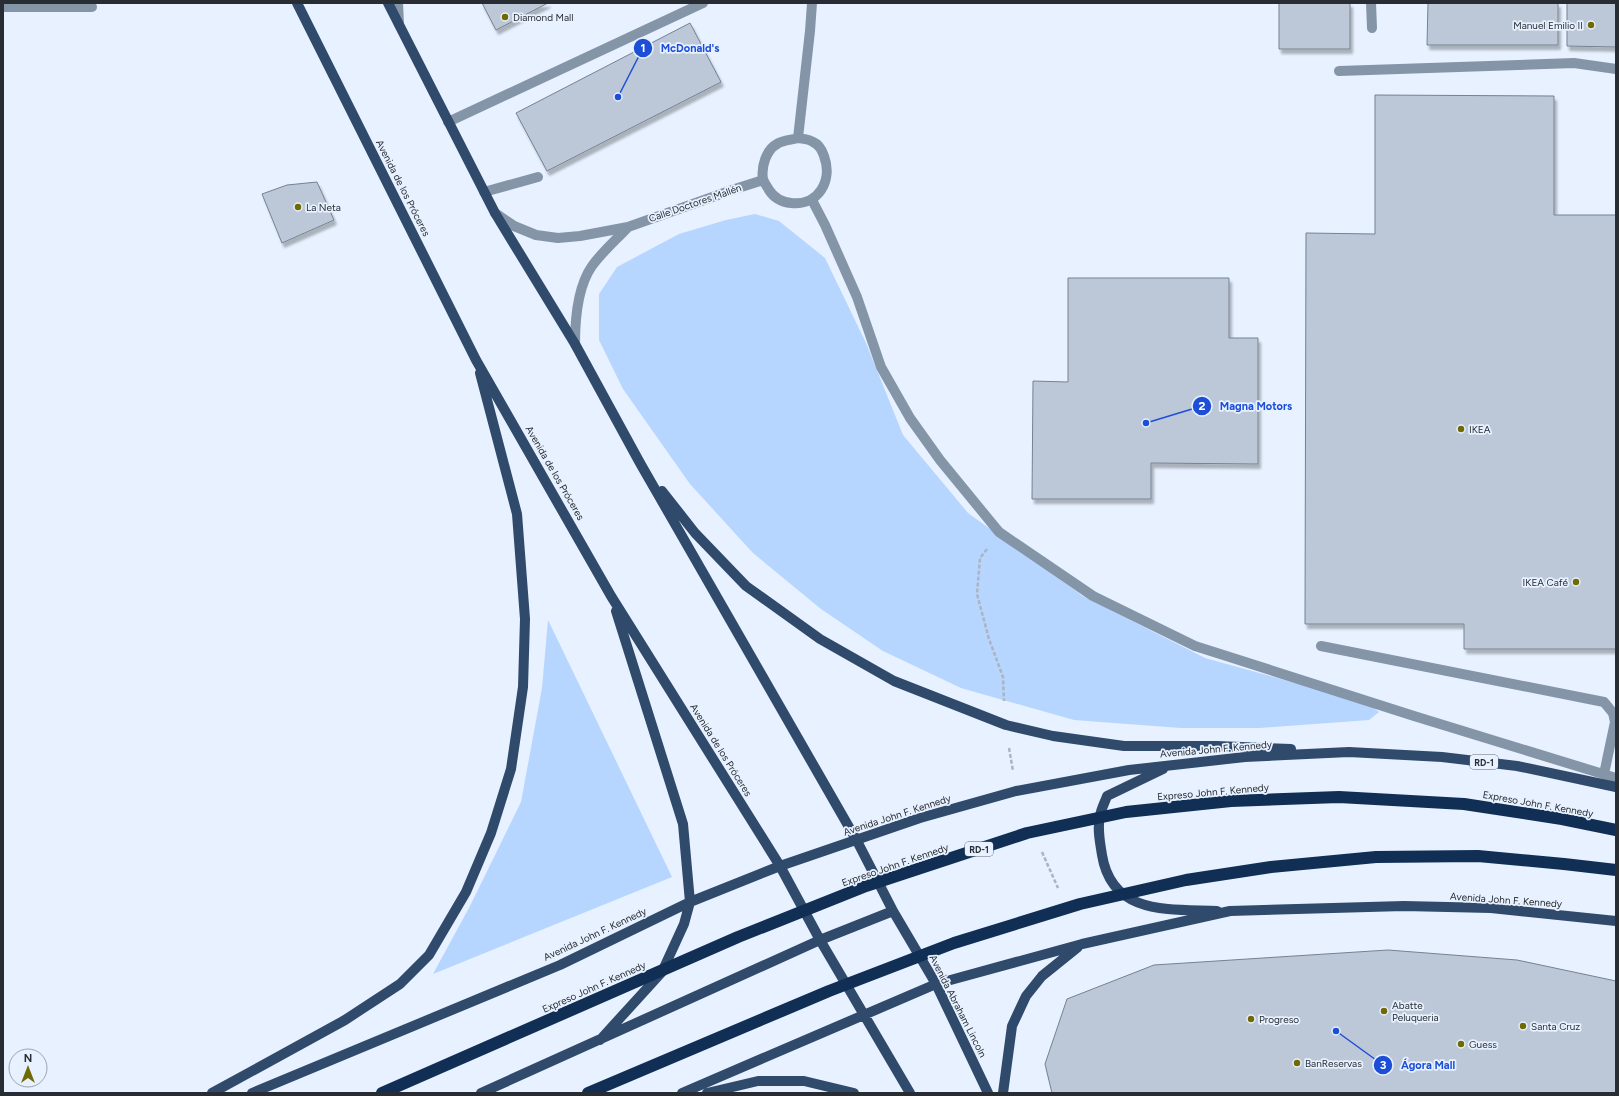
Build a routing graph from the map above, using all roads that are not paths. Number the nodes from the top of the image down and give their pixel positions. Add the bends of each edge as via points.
1 (297, 3) edge
2 (388, 3) edge
3 (398, 3) edge
4 (703, 3) edge
5 (812, 3) edge
6 (1371, 3) edge
7 (3, 7) edge
8 (92, 8) dead end
9 (399, 24) junction
10 (1372, 28) dead end
11 (1616, 69) edge
12 (1339, 71) dead end
13 (448, 122) junction
14 (798, 138) junction
15 (538, 177) dead end
16 (763, 180) junction
17 (484, 192) junction
18 (812, 200) junction
19 (495, 213) junction
20 (628, 227) junction
21 (575, 344) junction
22 (476, 360) junction
23 (640, 463) junction
24 (611, 596) junction
25 (1321, 646) dead end
26 (1349, 752) junction
27 (1170, 766) junction
28 (1604, 774) junction
29 (1616, 778) edge
30 (1616, 787) edge
31 (1616, 830) edge
32 (857, 841) junction
33 (780, 866) junction
34 (1616, 870) edge
35 (690, 902) junction
36 (892, 911) junction
37 (1230, 911) junction
38 (1616, 921) edge
39 (820, 940) junction
40 (1082, 944) junction
41 (936, 984) junction
42 (864, 1014) junction
43 (600, 1040) junction
44 (212, 1093) edge
45 (252, 1093) edge
46 (382, 1093) edge
47 (481, 1093) edge
48 (588, 1093) edge
49 (682, 1093) edge
50 (707, 1093) edge
51 (854, 1093) edge
52 (910, 1093) edge
53 (988, 1093) edge
54 (1003, 1093) edge

1 - 22 main road, Avenida de los Próceres
2 - 9 main road
3 - 9 street
4 - 13 street
5 - 14 street
6 - 10 street
7 - 8 street
9 - 13 main road
11 - 12 street via 1574,63
13 - 17 main road
14 - 16 street via 777,144 768,154 763,167
14 - 18 street via 813,142 821,149 826,162 828,176 821,191
15 - 17 street
16 - 18 street via 772,194 784,202 798,204
16 - 20 street, Calle Doctores Mallén
17 - 19 main road
18 - 28 street via 857,297 881,367 910,418 940,460 999,532 1093,596 1195,646
19 - 20 street, Calle Doctores Mallén via 514,226 536,235 558,238
19 - 21 main road
20 - 21 street via 592,267 584,283 575,320
21 - 23 main road
22 - 24 main road, Avenida de los Próceres
22 - 44 main road via 517,514 525,619 523,687 511,769 491,833 466,892 429,955 400,984 345,1020
23 - 26 main road via 695,533 746,586 820,639 894,681 1006,725 1052,736 1124,746 1217,746
23 - 32 main road
24 - 33 main road, Avenida de los Próceres
24 - 35 main road via 683,824
25 - 28 street via 1604,702 1613,713 1615,722
26 - 27 main road, Avenida John F. Kennedy / RD-1 via 1245,757
26 - 30 main road, Avenida John F. Kennedy / RD-1 via 1442,757 1517,766
27 - 32 main road, Avenida John F. Kennedy / RD-1 via 1129,770 1016,791 920,818
27 - 37 main road via 1107,796 1100,815 1099,836 1103,860 1112,885 1128,899 1156,908
28 - 29 street
31 - 46 highway, Expreso John F. Kennedy / RD-1, bridge via 1464,804 1339,797 1231,801 1126,812 1050,828 1027,833 866,886 738,937
32 - 33 main road, Avenida John F. Kennedy / RD-1
32 - 36 main road
33 - 35 main road, Avenida John F. Kennedy / RD-1
33 - 39 main road, Avenida de los Próceres
34 - 48 highway, bridge via 1478,856 1376,857 1271,867 1186,880 1080,904 954,943 829,991
35 - 43 main road via 684,924 662,972
35 - 45 main road, Avenida John F. Kennedy / RD-1 via 560,965
36 - 39 main road
36 - 41 main road, Avenida Abraham Lincoln
37 - 38 main road, Avenida John F. Kennedy via 1404,906 1491,908
37 - 40 main road, Avenida John F. Kennedy
39 - 42 main road
39 - 43 main road
40 - 41 main road, Avenida John F. Kennedy
40 - 54 main road via 1042,976 1026,996 1012,1026
41 - 42 main road, Avenida John F. Kennedy
41 - 53 main road, Avenida Abraham Lincoln
42 - 49 main road, Avenida John F. Kennedy
42 - 52 main road
43 - 47 main road
50 - 51 main road via 758,1081 804,1080

